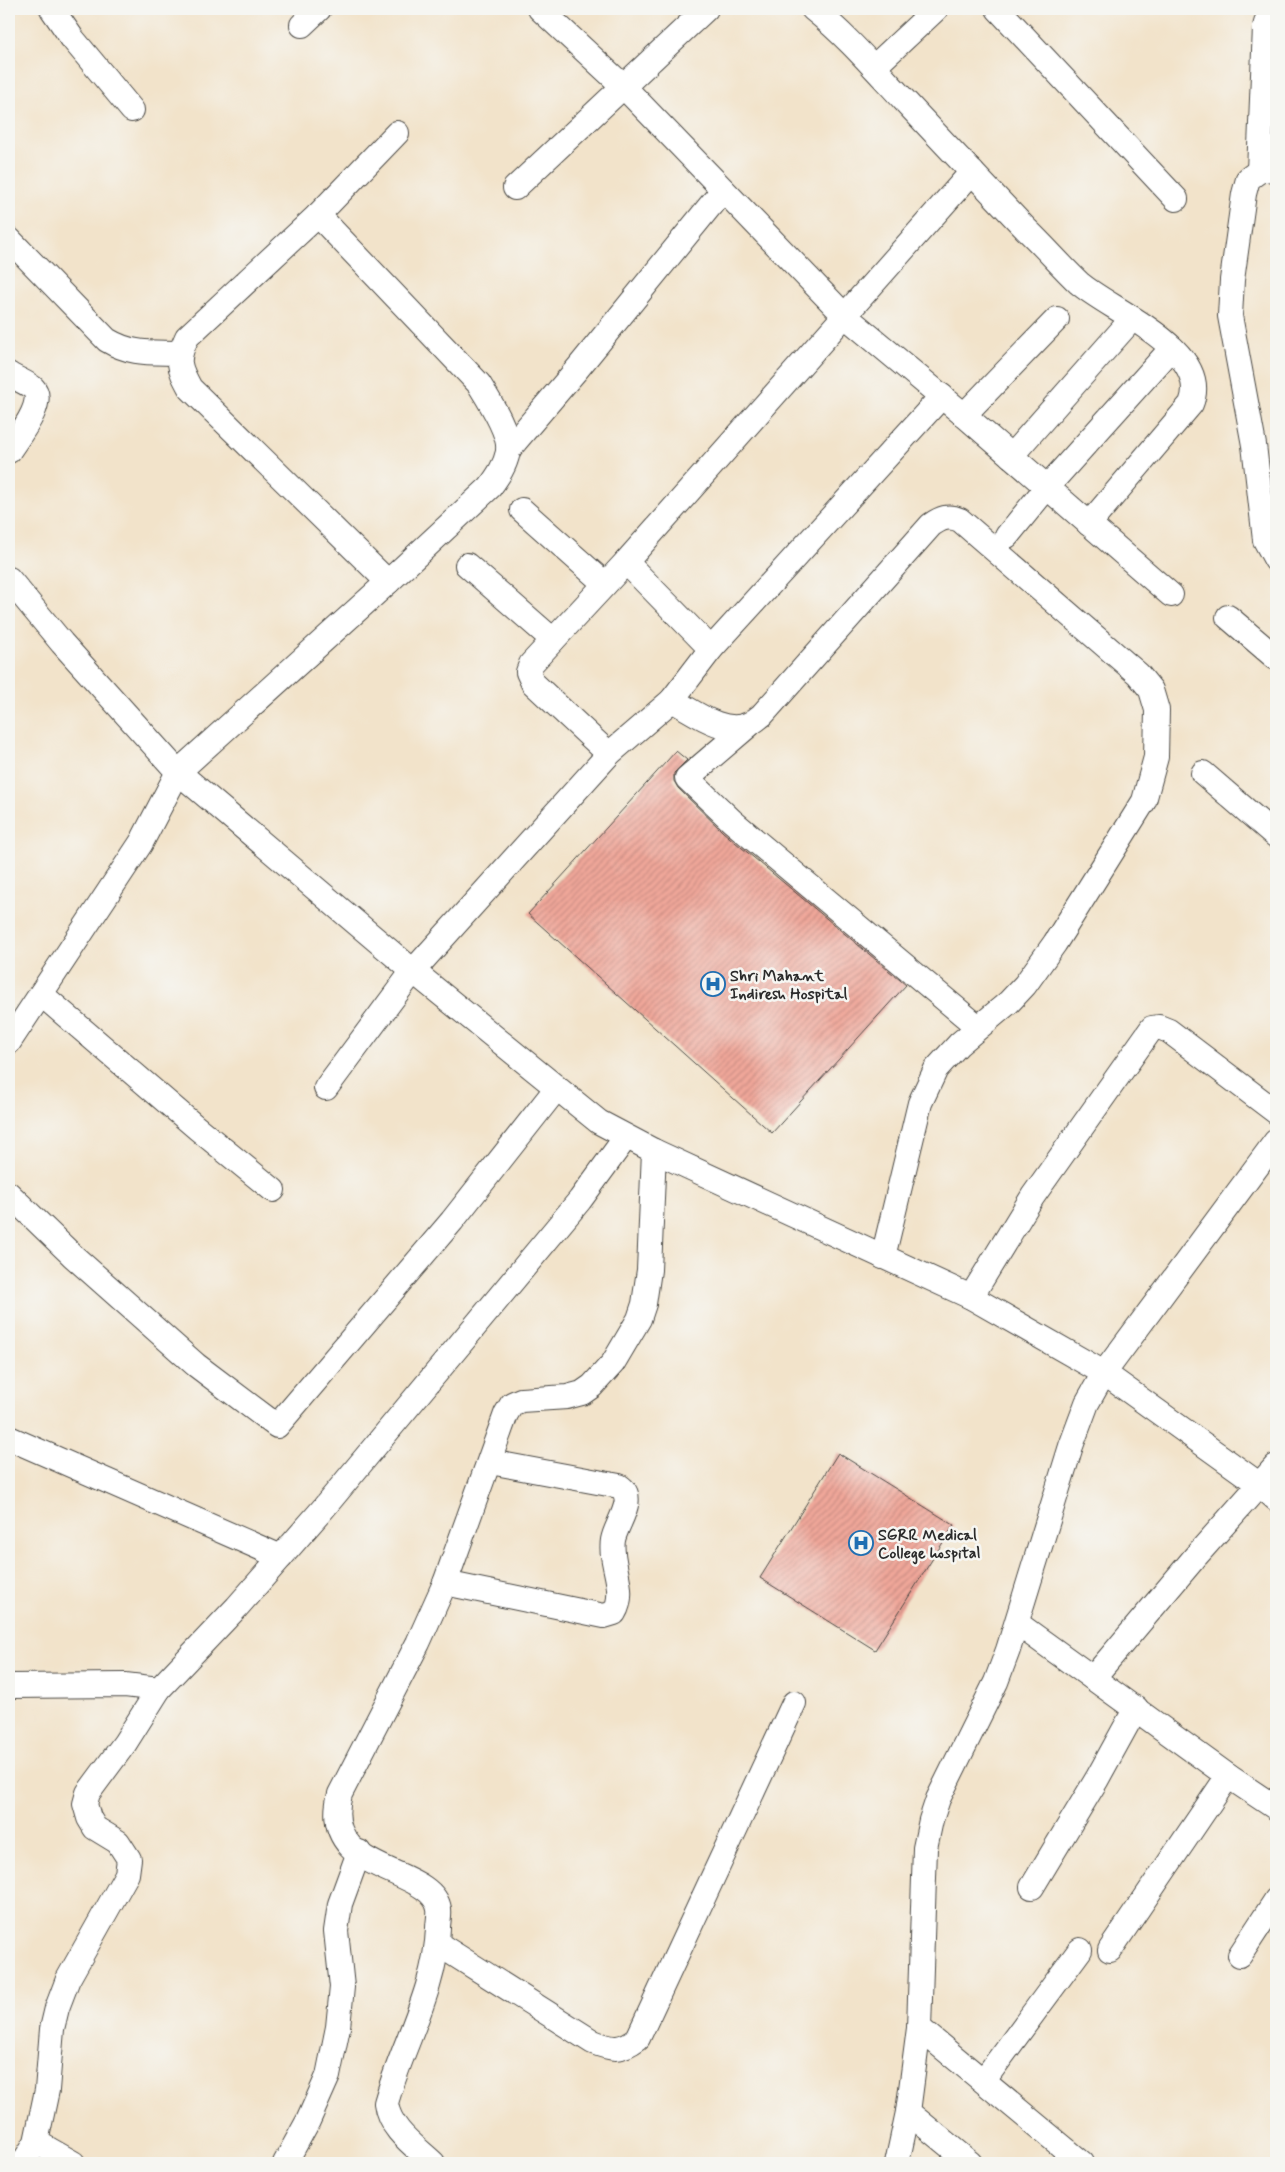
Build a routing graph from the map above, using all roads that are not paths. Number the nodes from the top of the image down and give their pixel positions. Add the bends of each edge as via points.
1 (52, 9) edge
2 (540, 9) edge
3 (706, 9) edge
4 (936, 9) edge
5 (998, 9) edge
6 (1270, 9) edge
7 (819, 10) edge
8 (874, 67) junction
9 (624, 87) junction
10 (132, 110) dead end
11 (397, 133) dead end
12 (1268, 170) edge
13 (972, 172) junction
14 (515, 188) dead end
15 (723, 190) junction
16 (1176, 199) dead end
17 (318, 215) junction
18 (14, 255) edge
19 (844, 315) junction
20 (1057, 319) dead end
21 (1132, 319) junction
22 (1172, 348) junction
23 (179, 353) junction
24 (9, 374) edge
25 (942, 396) junction
26 (964, 415) junction
27 (508, 450) junction
28 (9, 452) edge
29 (1011, 456) junction
30 (1047, 487) junction
31 (522, 510) dead end
32 (1089, 524) junction
33 (1007, 536) dead end
34 (1276, 560) edge
35 (626, 562) junction
36 (467, 565) dead end
37 (9, 579) edge
38 (388, 582) junction
39 (605, 584) junction
40 (1171, 595) dead end
41 (1228, 617) dead end
42 (553, 640) junction
43 (711, 649) junction
44 (1276, 658) edge
45 (672, 700) junction
46 (749, 725) junction
47 (609, 754) junction
48 (178, 772) junction
49 (1203, 772) dead end
50 (1276, 836) edge
51 (413, 971) junction
52 (41, 994) junction
53 (978, 1027) junction
54 (9, 1042) edge
55 (326, 1088) dead end
56 (556, 1089) junction
57 (1276, 1112) edge
58 (626, 1138) junction
59 (1276, 1141) edge
60 (654, 1151) junction
61 (273, 1190) dead end
62 (9, 1194) edge
63 (883, 1257) junction
64 (966, 1295) junction
65 (1104, 1373) junction
66 (9, 1438) edge
67 (490, 1462) junction
68 (1276, 1466) edge
69 (1268, 1492) edge
70 (281, 1557) junction
71 (445, 1583) junction
72 (1018, 1624) junction
73 (1093, 1678) junction
74 (9, 1686) edge
75 (159, 1689) junction
76 (794, 1703) dead end
77 (1136, 1708) junction
78 (1228, 1776) junction
79 (1276, 1808) edge
80 (359, 1852) junction
81 (1032, 1887) dead end
82 (1276, 1900) edge
83 (438, 1939) junction
84 (1080, 1950) dead end
85 (1110, 1950) dead end
86 (1240, 1955) dead end
87 (919, 2028) junction
88 (984, 2080) junction
89 (908, 2112) junction
90 (36, 2142) junction
91 (22, 2163) edge
92 (73, 2163) edge
93 (285, 2163) edge
94 (433, 2163) edge
95 (897, 2163) edge
96 (970, 2163) edge
97 (1082, 2163) edge

1 - 10 street
2 - 9 street
3 - 9 street
4 - 8 street
5 - 16 street
6 - 12 street via 1265,27
7 - 8 street
8 - 13 street
9 - 14 street
9 - 15 street
11 - 17 street
12 - 34 street via 1248,179 1244,194 1230,316 1254,445 1265,540
13 - 19 street
13 - 21 street via 1079,282
15 - 19 street
15 - 27 street
17 - 23 street via 187,337
17 - 27 street via 479,384 498,413
18 - 23 street via 108,340 123,349
19 - 25 street
19 - 35 street
20 - 26 street
21 - 22 street via 1151,329
21 - 29 street
22 - 30 street
22 - 32 street via 1192,374 1195,393 1191,404
23 - 38 street via 180,370 190,388
24 - 28 street via 33,389 37,403
25 - 26 street
25 - 43 street
26 - 29 street
27 - 38 street via 502,470 490,487
29 - 30 street
30 - 32 street
30 - 33 street
31 - 39 street
32 - 40 street
35 - 39 street
35 - 43 street
36 - 42 street
37 - 48 street
38 - 48 street
39 - 42 street
41 - 44 street
42 - 47 street via 531,664 528,672 533,683
43 - 45 street
45 - 46 street via 718,724 731,727
45 - 47 street
46 - 53 street via 687,778 732,821
46 - 53 street via 762,715 931,525 951,516 960,520 1138,674 1151,690 1157,710 1156,748 1144,801 1040,966 1009,1002
47 - 51 street
48 - 51 street
48 - 52 street via 141,843
49 - 50 street
51 - 55 street
51 - 56 street
52 - 54 street
52 - 61 street
53 - 63 street via 936,1069 926,1086
56 - 58 street via 598,1122
56 - 62 street via 452,1221 277,1426 196,1365 72,1255
57 - 64 street via 1169,1031 1152,1028
58 - 60 street
58 - 70 street via 580,1200
59 - 65 street
60 - 63 street
60 - 67 street via 649,1270 639,1319 613,1363 582,1393 521,1400 512,1404
63 - 64 street
64 - 65 street
65 - 69 street
65 - 72 street via 1087,1403 1071,1446
66 - 70 street
67 - 71 street
67 - 71 street via 619,1486 624,1490 626,1503 612,1547 619,1605 614,1613 604,1616
68 - 69 street
69 - 73 street via 1196,1556
70 - 75 street
71 - 80 street via 418,1643 340,1794 337,1818 341,1831 347,1842
72 - 73 street
72 - 87 street via 996,1682 954,1765 931,1820 925,1848
73 - 77 street
74 - 75 street via 125,1685
75 - 90 street via 88,1793 84,1804 96,1828 118,1842 129,1859 127,1874 68,1979 57,2008 47,2090
76 - 83 street via 638,2038 626,2047 608,2048 594,2042
77 - 78 street
77 - 81 street
78 - 79 street
78 - 85 street
80 - 83 street via 371,1862 430,1892 439,1909
80 - 93 street via 340,1904 336,1930 342,1986 328,2076
82 - 86 street
83 - 94 street via 423,2002 386,2103 387,2115 397,2128
84 - 88 street
87 - 88 street
87 - 89 street
88 - 97 street
89 - 95 street
89 - 96 street
90 - 91 street
90 - 92 street

